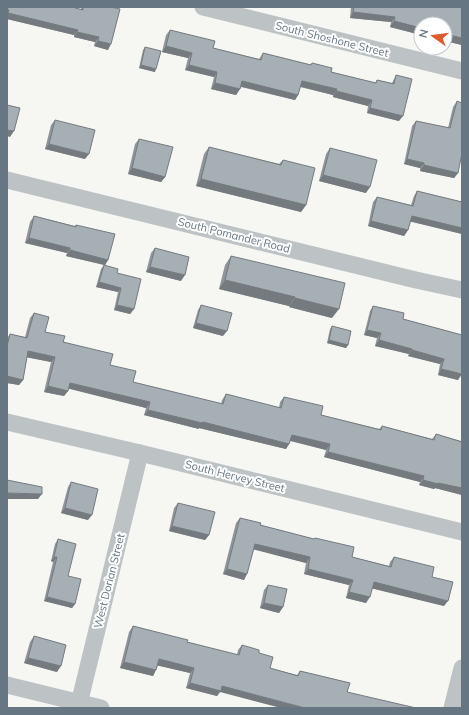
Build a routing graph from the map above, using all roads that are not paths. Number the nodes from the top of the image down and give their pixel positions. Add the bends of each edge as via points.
1 (203, 7) edge
2 (462, 71) edge
3 (7, 180) edge
4 (462, 290) edge
5 (7, 422) edge
6 (140, 453) junction
7 (462, 532) edge
8 (462, 668) edge
9 (7, 685) edge
10 (79, 705) edge
11 (101, 708) edge
12 (452, 708) edge

1 - 2 street, South Shoshone Street
3 - 4 street, South Pomander Road
5 - 6 street, South Hervey Street
6 - 7 street, South Hervey Street
6 - 10 street, West Dorian Street
8 - 12 street
9 - 10 street
10 - 11 street

